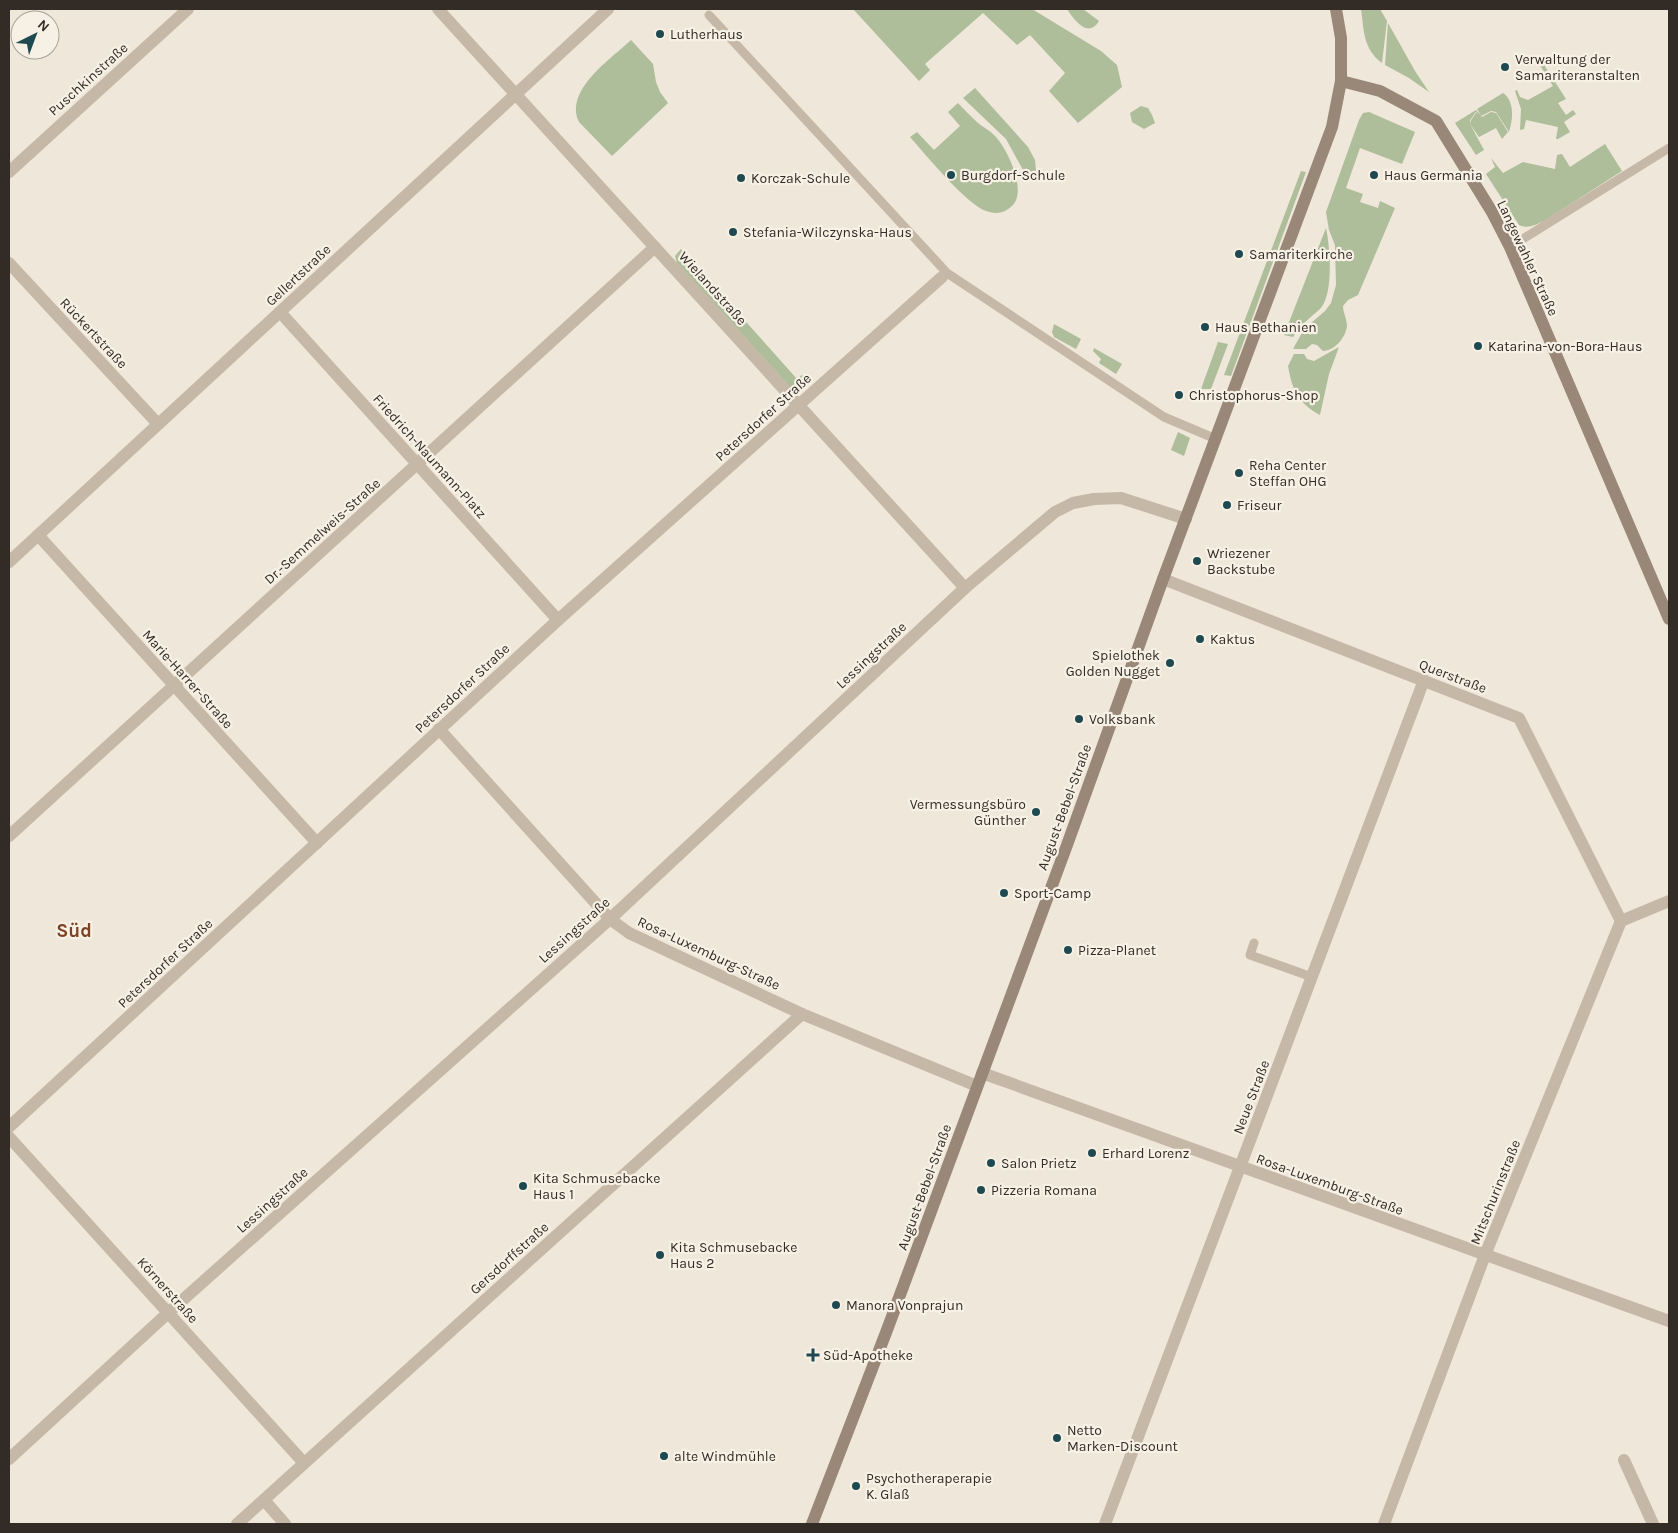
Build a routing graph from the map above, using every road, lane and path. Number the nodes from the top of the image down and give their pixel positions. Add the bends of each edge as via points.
1 (188, 9) edge
2 (438, 9) edge
3 (608, 9) edge
4 (1336, 9) edge
5 (709, 15) dead end
6 (1341, 81) junction
7 (516, 95) junction
8 (1669, 148) edge
9 (9, 172) edge
10 (655, 247) junction
11 (1510, 247) junction
12 (9, 263) edge
13 (942, 278) dead end
14 (280, 312) junction
15 (799, 405) junction
16 (158, 424) junction
17 (1216, 439) junction
18 (418, 464) junction
19 (1186, 519) junction
20 (38, 535) junction
21 (9, 562) edge
22 (1163, 579) junction
23 (965, 588) junction
24 (1669, 619) edge
25 (558, 620) junction
26 (1424, 680) junction
27 (175, 686) junction
28 (439, 730) junction
29 (9, 836) edge
30 (317, 843) junction
31 (1669, 901) edge
32 (610, 919) junction
33 (1621, 921) junction
34 (1254, 943) dead end
35 (1312, 976) junction
36 (802, 1014) junction
37 (982, 1073) junction
38 (977, 1086) junction
39 (9, 1127) edge
40 (9, 1138) edge
41 (1240, 1167) junction
42 (1485, 1255) junction
43 (168, 1313) junction
44 (1669, 1322) edge
45 (9, 1459) edge
46 (1624, 1460) dead end
47 (304, 1463) junction
48 (264, 1500) junction
49 (237, 1524) edge
50 (285, 1524) edge
51 (812, 1524) edge
52 (1105, 1524) edge
53 (1384, 1524) edge
54 (1654, 1524) edge

1 - 9 street, Puschkinstraße
2 - 7 street, Wielandstraße
3 - 7 street, Gellertstraße
4 - 6 main road, August-Bebel-Straße
5 - 17 lane via 947,273 1164,418
6 - 11 main road, Langewahler Straße via 1380,90 1436,121
6 - 17 main road, August-Bebel-Straße via 1332,127
7 - 10 street, Wielandstraße
7 - 14 street, Gellertstraße
8 - 11 lane
10 - 15 street, Wielandstraße
10 - 18 street, Dr.-Semmelweis-Straße
11 - 24 main road, Langewahler Straße
12 - 16 street, Rückertstraße
13 - 15 street, Petersdorfer Straße
14 - 16 street, Gellertstraße
14 - 18 street, Friedrich-Naumann-Platz
15 - 23 street, Wielandstraße
15 - 25 street, Petersdorfer Straße
16 - 20 street, Gellertstraße
17 - 19 main road, August-Bebel-Straße
18 - 25 street, Friedrich-Naumann-Platz
18 - 27 street, Dr.-Semmelweis-Straße
19 - 22 main road, August-Bebel-Straße
19 - 23 street, Lessingstraße via 1121,498 1073,503 1055,512
20 - 21 street, Gellertstraße
20 - 27 street, Marie-Harrer-Straße
22 - 26 street, Querstraße
22 - 37 main road, August-Bebel-Straße
23 - 32 street, Lessingstraße
25 - 28 street, Petersdorfer Straße
26 - 33 street, Querstraße via 1519,718
26 - 35 street, Neue Straße
27 - 29 street, Dr.-Semmelweis-Straße
27 - 30 street, Marie-Harrer-Straße
28 - 30 street, Petersdorfer Straße
28 - 32 street, Rosa-Luxemburg-Straße
30 - 39 street, Petersdorfer Straße
31 - 33 street
32 - 36 street, Rosa-Luxemburg-Straße via 629,933
32 - 43 street, Lessingstraße
33 - 42 street, Mitschurinstraße
34 - 35 lane via 1250,955
35 - 41 street, Neue Straße
36 - 38 street, Rosa-Luxemburg-Straße
36 - 47 street, Gersdorffstraße
37 - 38 main road, August-Bebel-Straße
37 - 41 street, Rosa-Luxemburg-Straße
38 - 51 main road, August-Bebel-Straße
40 - 43 street, Körnerstraße
41 - 42 street, Rosa-Luxemburg-Straße
41 - 52 street, Neue Straße
42 - 44 street, Rosa-Luxemburg-Straße
42 - 53 street, Mitschurinstraße
43 - 45 street, Lessingstraße
43 - 47 street, Körnerstraße
46 - 54 street
47 - 48 street, Gersdorffstraße
48 - 49 street, Gersdorffstraße
48 - 50 street

